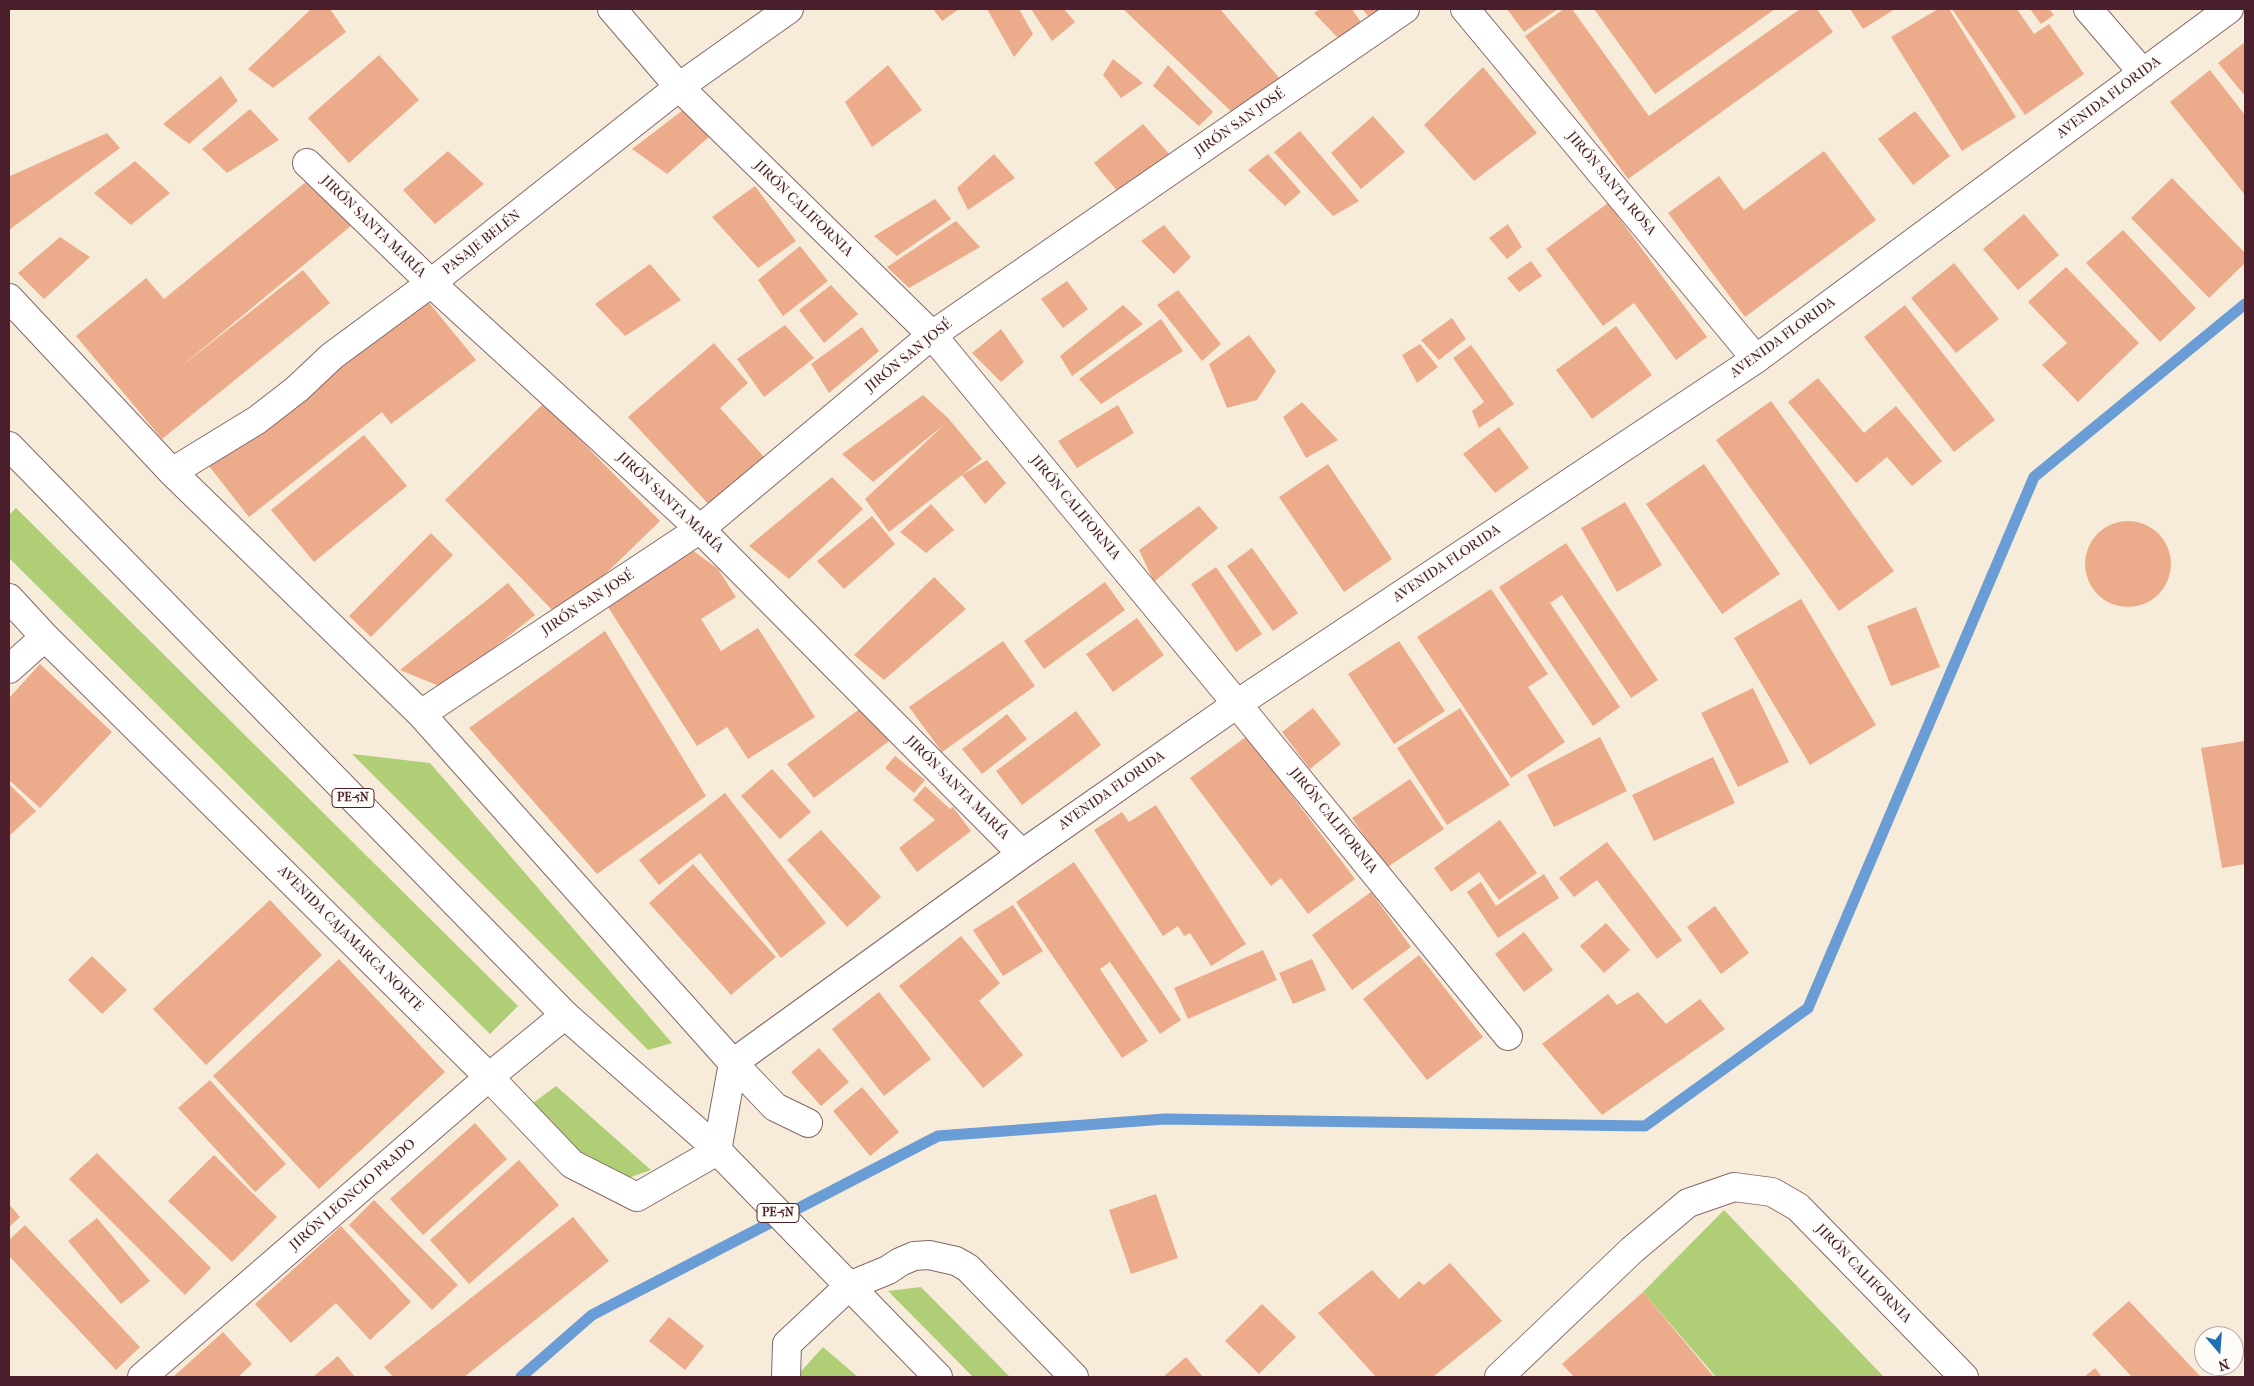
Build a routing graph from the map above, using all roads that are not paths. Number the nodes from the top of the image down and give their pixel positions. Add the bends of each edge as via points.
1 (612, 9) edge
2 (789, 9) edge
3 (1405, 9) edge
4 (1465, 9) edge
5 (2088, 9) edge
6 (2229, 9) edge
7 (2143, 73) junction
8 (679, 87) junction
9 (307, 163) dead end
10 (431, 283) junction
11 (9, 298) edge
12 (932, 335) junction
13 (1756, 359) junction
14 (9, 446) edge
15 (172, 472) junction
16 (700, 529) junction
17 (9, 598) edge
18 (45, 637) junction
19 (9, 668) edge
20 (1237, 704) junction
21 (421, 714) junction
22 (1022, 854) junction
23 (565, 1015) junction
24 (1508, 1036) dead end
25 (733, 1063) junction
26 (489, 1077) junction
27 (808, 1123) dead end
28 (712, 1145) junction
29 (849, 1286) junction
30 (142, 1377) edge
31 (786, 1377) edge
32 (938, 1377) edge
33 (1074, 1377) edge
34 (1500, 1377) edge
35 (1964, 1377) edge

1 - 8 main road, JIRÓN CALIFORNIA
2 - 8 main road, PASAJE BELÉN
3 - 12 main road, JIRÓN SAN JOSÉ
4 - 13 main road, JIRÓN SANTA ROSA
5 - 7 main road
6 - 7 main road, AVENIDA FLORIDA
7 - 13 main road, AVENIDA FLORIDA
8 - 10 main road, PASAJE BELÉN
8 - 12 main road, JIRÓN CALIFORNIA
9 - 10 main road, JIRÓN SANTA MARÍA
10 - 15 main road, PASAJE BELÉN via 332,356 297,390 257,420
10 - 16 main road, JIRÓN SANTA MARÍA
11 - 15 main road
12 - 16 main road, JIRÓN SAN JOSÉ
12 - 20 main road, JIRÓN CALIFORNIA
13 - 20 main road, AVENIDA FLORIDA
14 - 23 main road, PE-5N
15 - 21 main road
16 - 21 main road, JIRÓN SAN JOSÉ
16 - 22 main road, JIRÓN SANTA MARÍA
17 - 18 main road, AVENIDA CAJAMARCA NORTE
18 - 19 main road
18 - 26 main road, AVENIDA CAJAMARCA NORTE
20 - 22 main road, AVENIDA FLORIDA
20 - 24 main road, JIRÓN CALIFORNIA
21 - 25 main road
22 - 25 main road, AVENIDA FLORIDA
23 - 26 main road, JIRÓN LEONCIO PRADO
23 - 28 main road, PE-5N
25 - 27 main road via 775,1107
25 - 28 main road
26 - 28 main road, AVENIDA CAJAMARCA NORTE via 572,1164 637,1197
26 - 30 main road, JIRÓN LEONCIO PRADO
28 - 29 main road, PE-5N
29 - 31 main road via 786,1344
29 - 32 main road, PE-5N
29 - 33 main road via 914,1256 929,1255 956,1261 968,1268
34 - 35 main road, JIRÓN CALIFORNIA via 1632,1250 1688,1203 1734,1187 1772,1192 1798,1207

